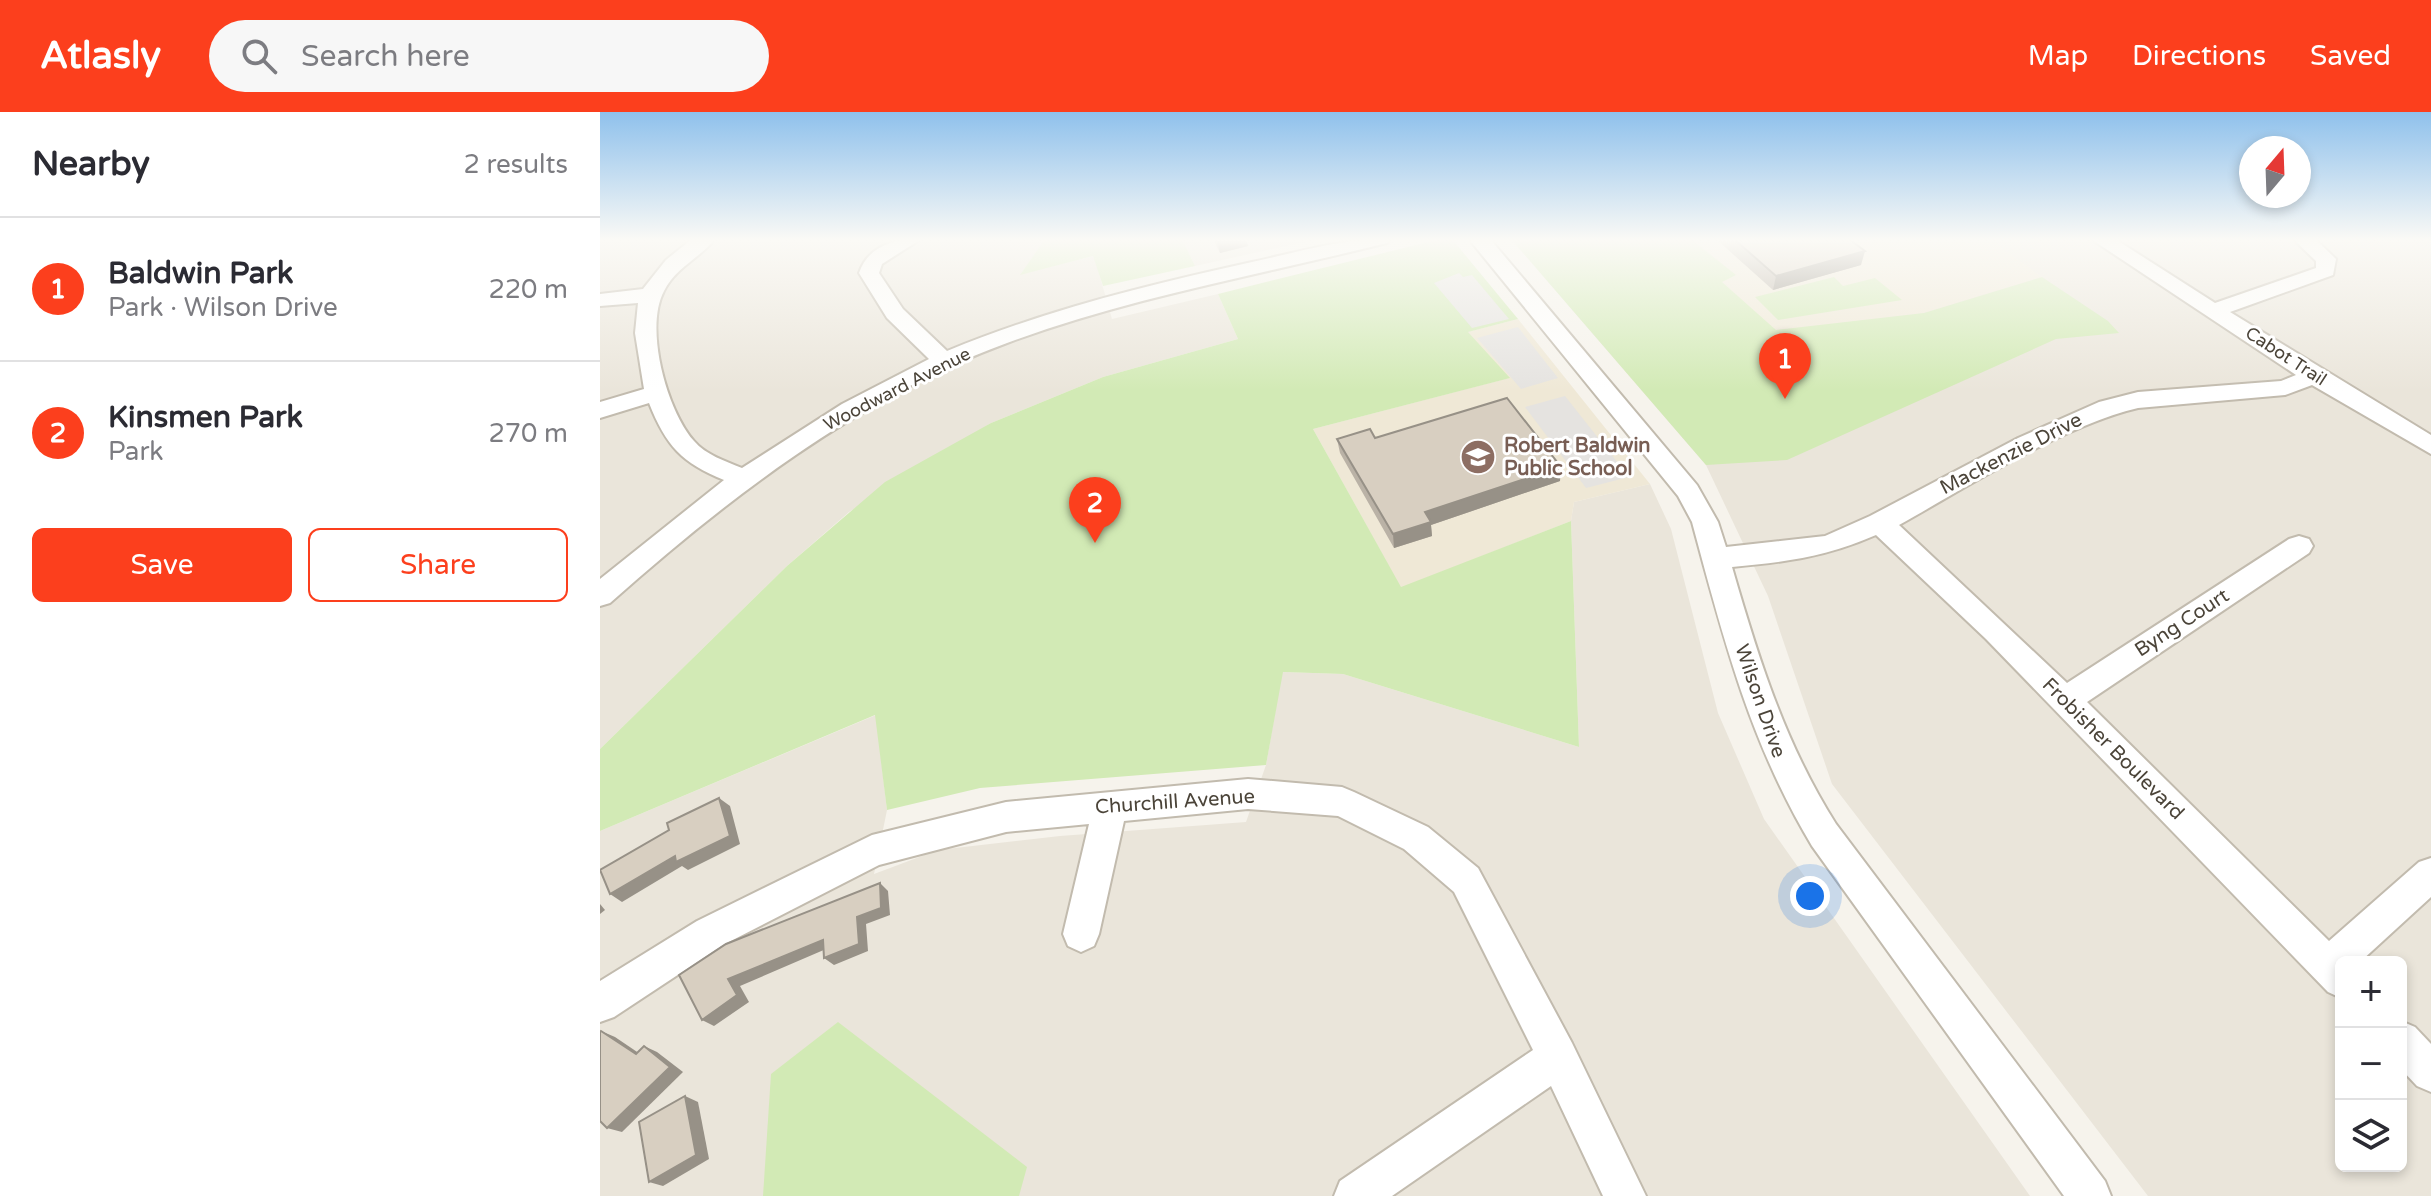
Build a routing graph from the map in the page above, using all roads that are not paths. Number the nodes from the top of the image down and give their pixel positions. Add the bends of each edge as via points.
1 (654, 290) edge
2 (880, 290) edge
3 (1167, 290) edge
4 (1521, 290) edge
5 (2182, 290) edge
6 (2273, 290) edge
7 (650, 295) junction
8 (600, 300) edge
9 (2215, 310) junction
10 (944, 361) junction
11 (2314, 376) junction
12 (658, 393) junction
13 (600, 410) edge
14 (2431, 446) edge
15 (741, 477) junction
16 (1880, 523) junction
17 (2299, 546) dead end
18 (1716, 558) junction
19 (600, 595) edge
20 (2065, 700) junction
21 (1110, 807) junction
22 (2431, 874) edge
23 (1081, 934) dead end
24 (2351, 956) edge
25 (2335, 973) edge
26 (600, 1003) edge
27 (2407, 1047) edge
28 (1558, 1057) junction
29 (2431, 1072) edge
30 (1355, 1196) edge
31 (1625, 1196) edge
32 (2090, 1196) edge

1 - 7 street
2 - 10 street via 895,313
3 - 10 street, Woodward Avenue
4 - 18 street, Wilson Drive via 1688,491
5 - 9 street, Cabot Trail
6 - 9 street
7 - 8 street
7 - 12 street via 646,344
9 - 11 street, Cabot Trail
10 - 15 street, Woodward Avenue
11 - 14 street, Cabot Trail
11 - 16 street, Mackenzie Drive via 2285,388 2108,407
12 - 13 street
12 - 15 street via 687,449
15 - 19 street, Woodward Avenue
16 - 18 street, Mackenzie Drive via 1805,550
16 - 20 street, Frobisher Boulevard
17 - 20 street, Byng Court
18 - 32 street, Wilson Drive via 1765,725 1796,790
20 - 25 street, Frobisher Boulevard
21 - 23 street
21 - 26 street, Churchill Avenue via 1006,817 872,851 710,933
21 - 28 street, Churchill Avenue via 1248,794 1342,802 1416,838 1466,880
22 - 24 street
27 - 29 street
28 - 30 street
28 - 31 street, Churchill Avenue

